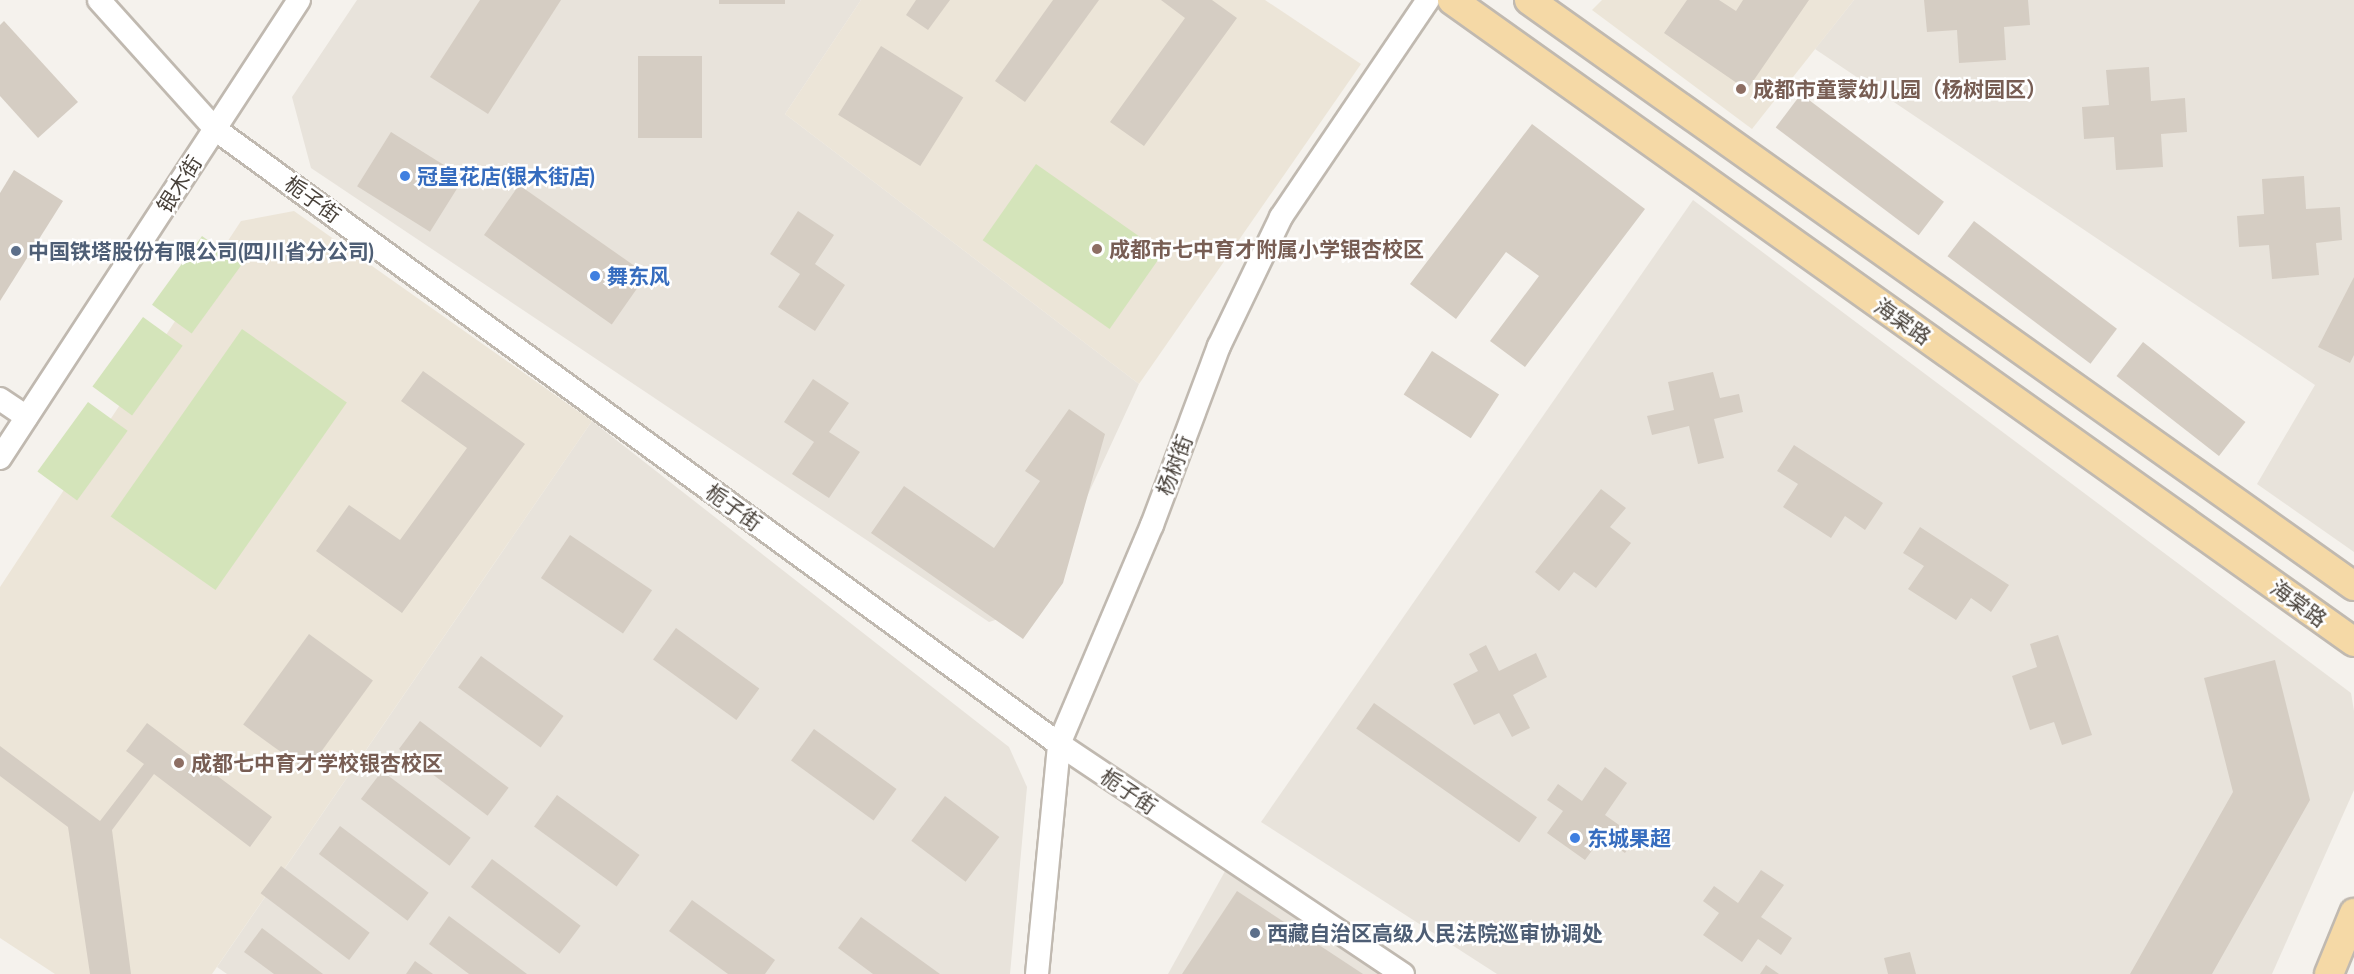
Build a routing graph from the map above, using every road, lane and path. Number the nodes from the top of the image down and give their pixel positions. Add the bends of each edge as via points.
1 (99, 0) edge
2 (299, 0) edge
3 (1428, 0) edge
4 (1452, 0) edge
5 (1529, 0) edge
6 (215, 129) junction
7 (0, 399) edge
8 (27, 417) junction
9 (0, 458) edge
10 (2354, 586) edge
11 (2354, 642) edge
12 (1059, 744) junction
13 (2354, 913) edge
14 (1037, 974) edge
15 (1403, 974) edge
16 (2329, 974) edge

1 - 6 street, 栀子街
2 - 6 street, 银木街
3 - 12 street, 杨树街 via 1281,218 1219,346 1152,525
4 - 11 main road, 海棠路
5 - 10 main road
6 - 8 street, 银木街
6 - 12 street, 栀子街
7 - 8 street
8 - 9 street, 银木街
12 - 14 street, 杨树街
12 - 15 street, 栀子街
13 - 16 main road

